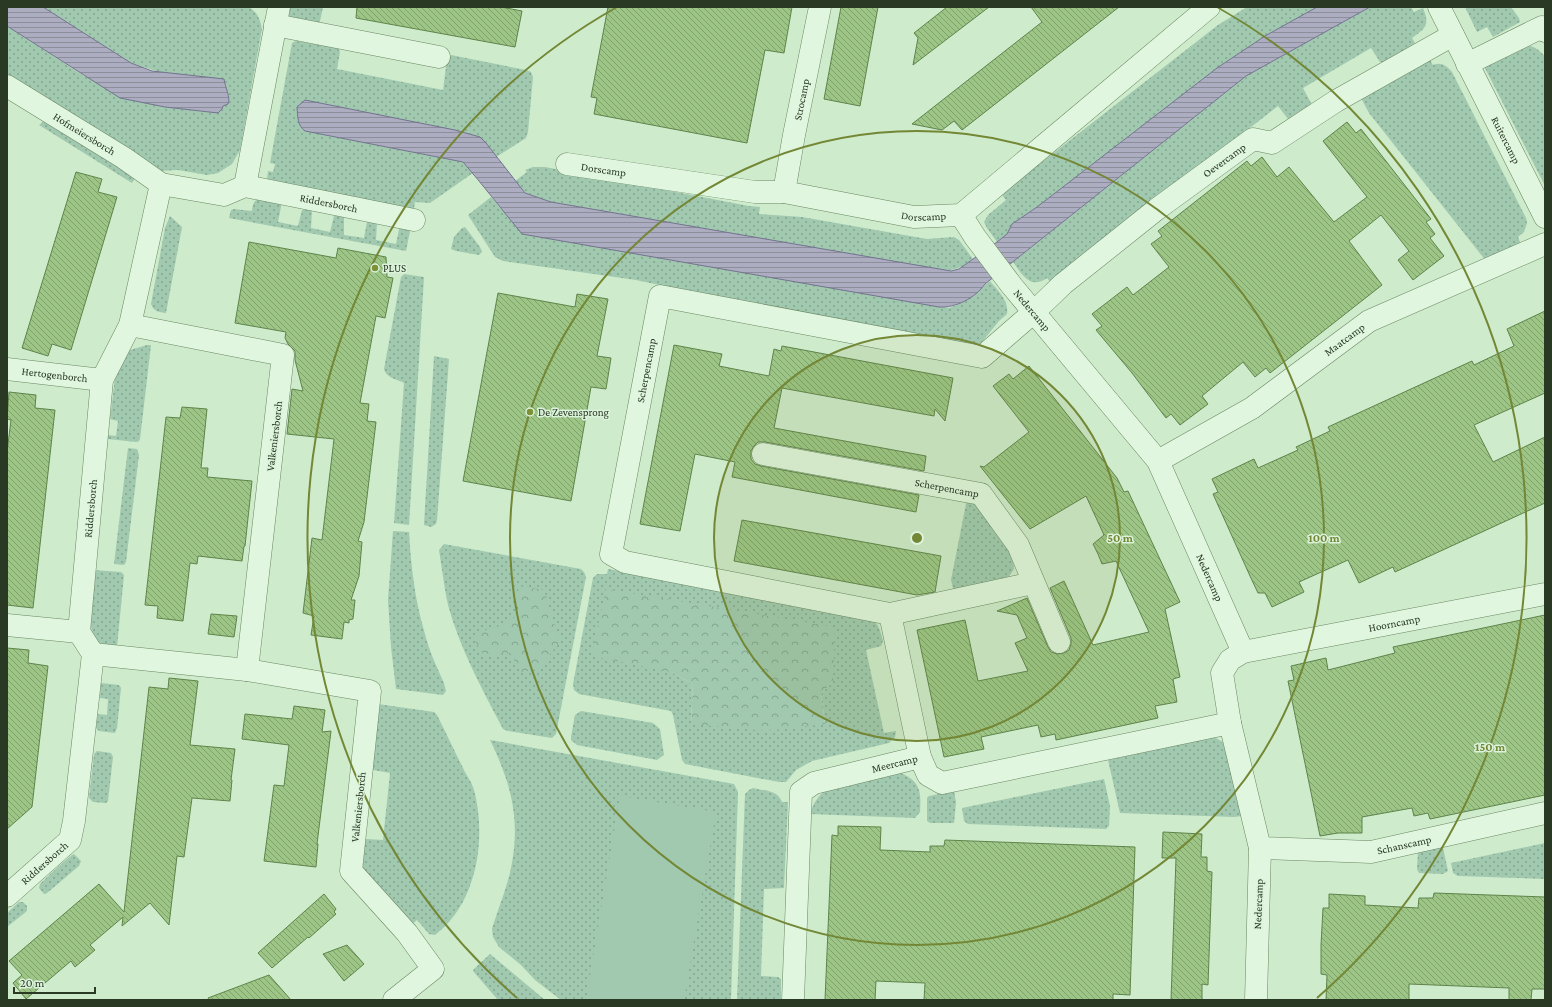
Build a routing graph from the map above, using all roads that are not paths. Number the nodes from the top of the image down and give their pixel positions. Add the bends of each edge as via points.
1 (820, 7) edge
2 (1209, 7) edge
3 (1439, 7) edge
4 (277, 16) edge
5 (1545, 31) edge
6 (1453, 35) junction
7 (439, 57) dead end
8 (1467, 64) junction
9 (7, 86) edge
10 (567, 164) dead end
11 (160, 184) junction
12 (245, 186) junction
13 (784, 192) junction
14 (961, 214) junction
15 (1545, 217) edge
16 (414, 220) dead end
17 (1545, 244) edge
18 (1034, 312) junction
19 (130, 325) junction
20 (7, 369) edge
21 (102, 380) junction
22 (762, 454) dead end
23 (1158, 461) junction
24 (1033, 584) junction
25 (1545, 594) edge
26 (890, 614) junction
27 (7, 625) edge
28 (79, 632) junction
29 (1059, 642) dead end
30 (1243, 652) junction
31 (93, 654) junction
32 (247, 670) junction
33 (1230, 723) junction
34 (920, 757) junction
35 (1545, 813) edge
36 (1260, 848) junction
37 (7, 896) edge
38 (394, 1000) edge
39 (793, 1000) edge
40 (1256, 1000) edge

1 - 13 street, Strocamp
2 - 14 street, Dorscamp
3 - 6 street, Ruitercamp
4 - 7 street
4 - 12 street
5 - 8 street via 1542,27
6 - 8 street, Ruitercamp
6 - 18 street, Oevercamp via 1336,101 1272,143 1254,139 1134,227 1063,284
8 - 15 street, Ruitercamp
9 - 11 street, Hofmeiersborch via 124,158
10 - 13 street, Dorscamp via 755,192
11 - 12 street via 224,195
11 - 19 street, Riddersborch
12 - 16 street, Riddersborch
13 - 14 street, Dorscamp via 914,217
14 - 18 street, Nedercamp via 975,237
17 - 23 street, Maatcamp via 1369,321 1252,408
18 - 23 street, Nedercamp
18 - 26 street, Scherpencamp via 982,357 660,296 611,554 625,562
19 - 21 street, Riddersborch
19 - 32 street, Valkeniersborch via 283,355
20 - 21 street, Hertogenborch
21 - 28 street, Riddersborch
22 - 24 street, Scherpencamp via 981,494 1018,544
23 - 30 street, Nedercamp
24 - 26 street, Scherpencamp
24 - 29 street, Scherpencamp
25 - 30 street, Hoorncamp
26 - 34 street
27 - 28 street
28 - 31 street
30 - 33 street, Nedercamp via 1230,660 1222,673
31 - 32 street, Valkeniersborch
31 - 37 street, Riddersborch via 70,840
32 - 38 street, Valkeniersborch via 370,691 351,871 407,933 433,969
33 - 34 street, Meercamp via 942,783 928,774
33 - 36 street, Nedercamp
34 - 39 street, Meercamp via 814,782 800,792
35 - 36 street, Schanscamp via 1371,852
36 - 40 street, Nedercamp

